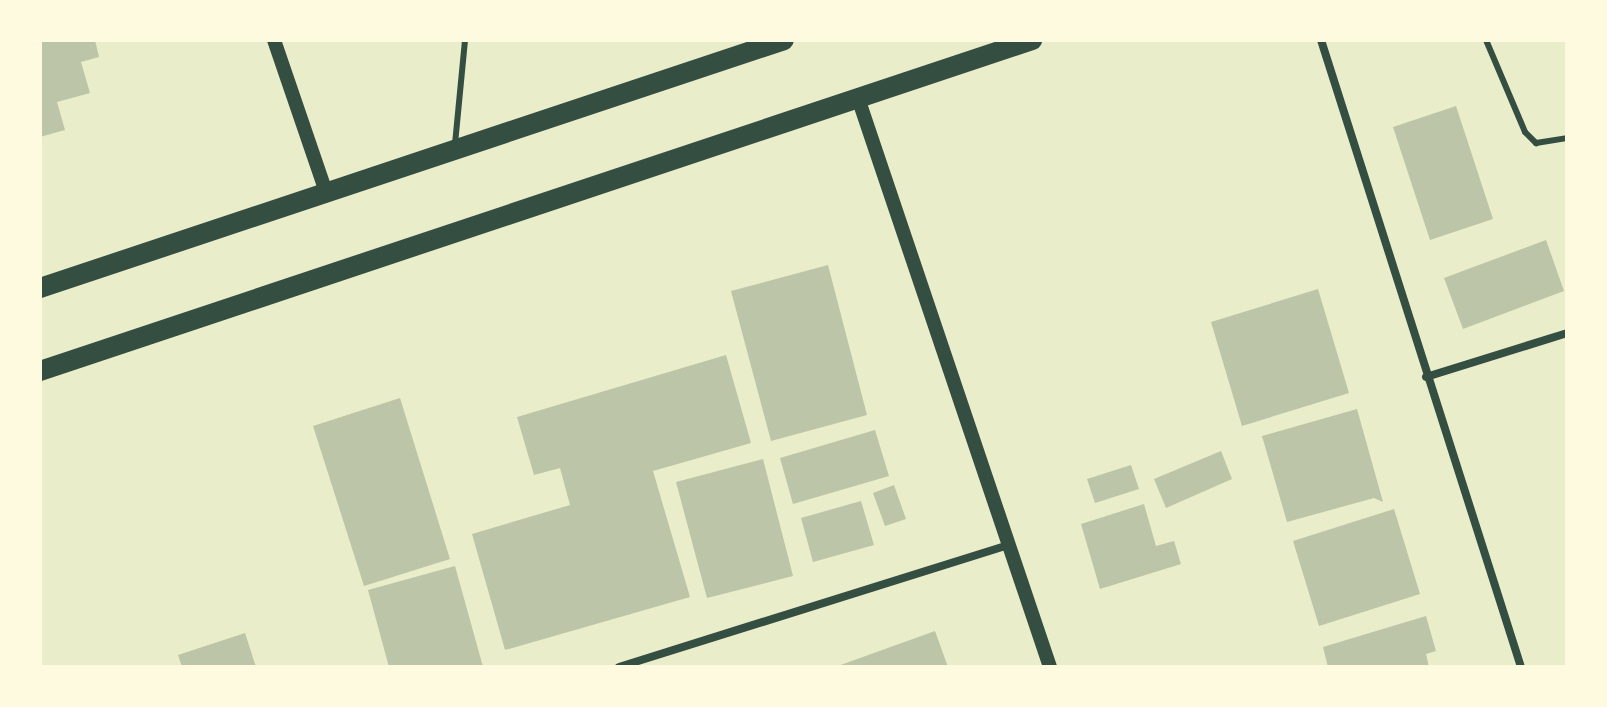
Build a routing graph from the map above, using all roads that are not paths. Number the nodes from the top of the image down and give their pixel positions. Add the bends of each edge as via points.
1 (274, 40) edge
2 (465, 40) edge
3 (784, 40) edge
4 (1032, 40) edge
5 (1321, 40) edge
6 (1486, 40) edge
7 (858, 98) junction
8 (1567, 138) edge
9 (454, 151) junction
10 (327, 195) junction
11 (40, 288) edge
12 (1567, 333) edge
13 (40, 371) edge
14 (1426, 377) junction
15 (1009, 545) junction
16 (619, 667) edge
17 (1050, 667) edge
18 (1521, 667) edge

1 - 10 street
2 - 9 lane
3 - 9 main road
4 - 7 main road
5 - 14 street
6 - 8 lane via 1525,132 1536,143
7 - 13 main road
7 - 15 street
9 - 10 main road
10 - 11 main road
12 - 14 street
14 - 18 street
15 - 16 street
15 - 17 street

